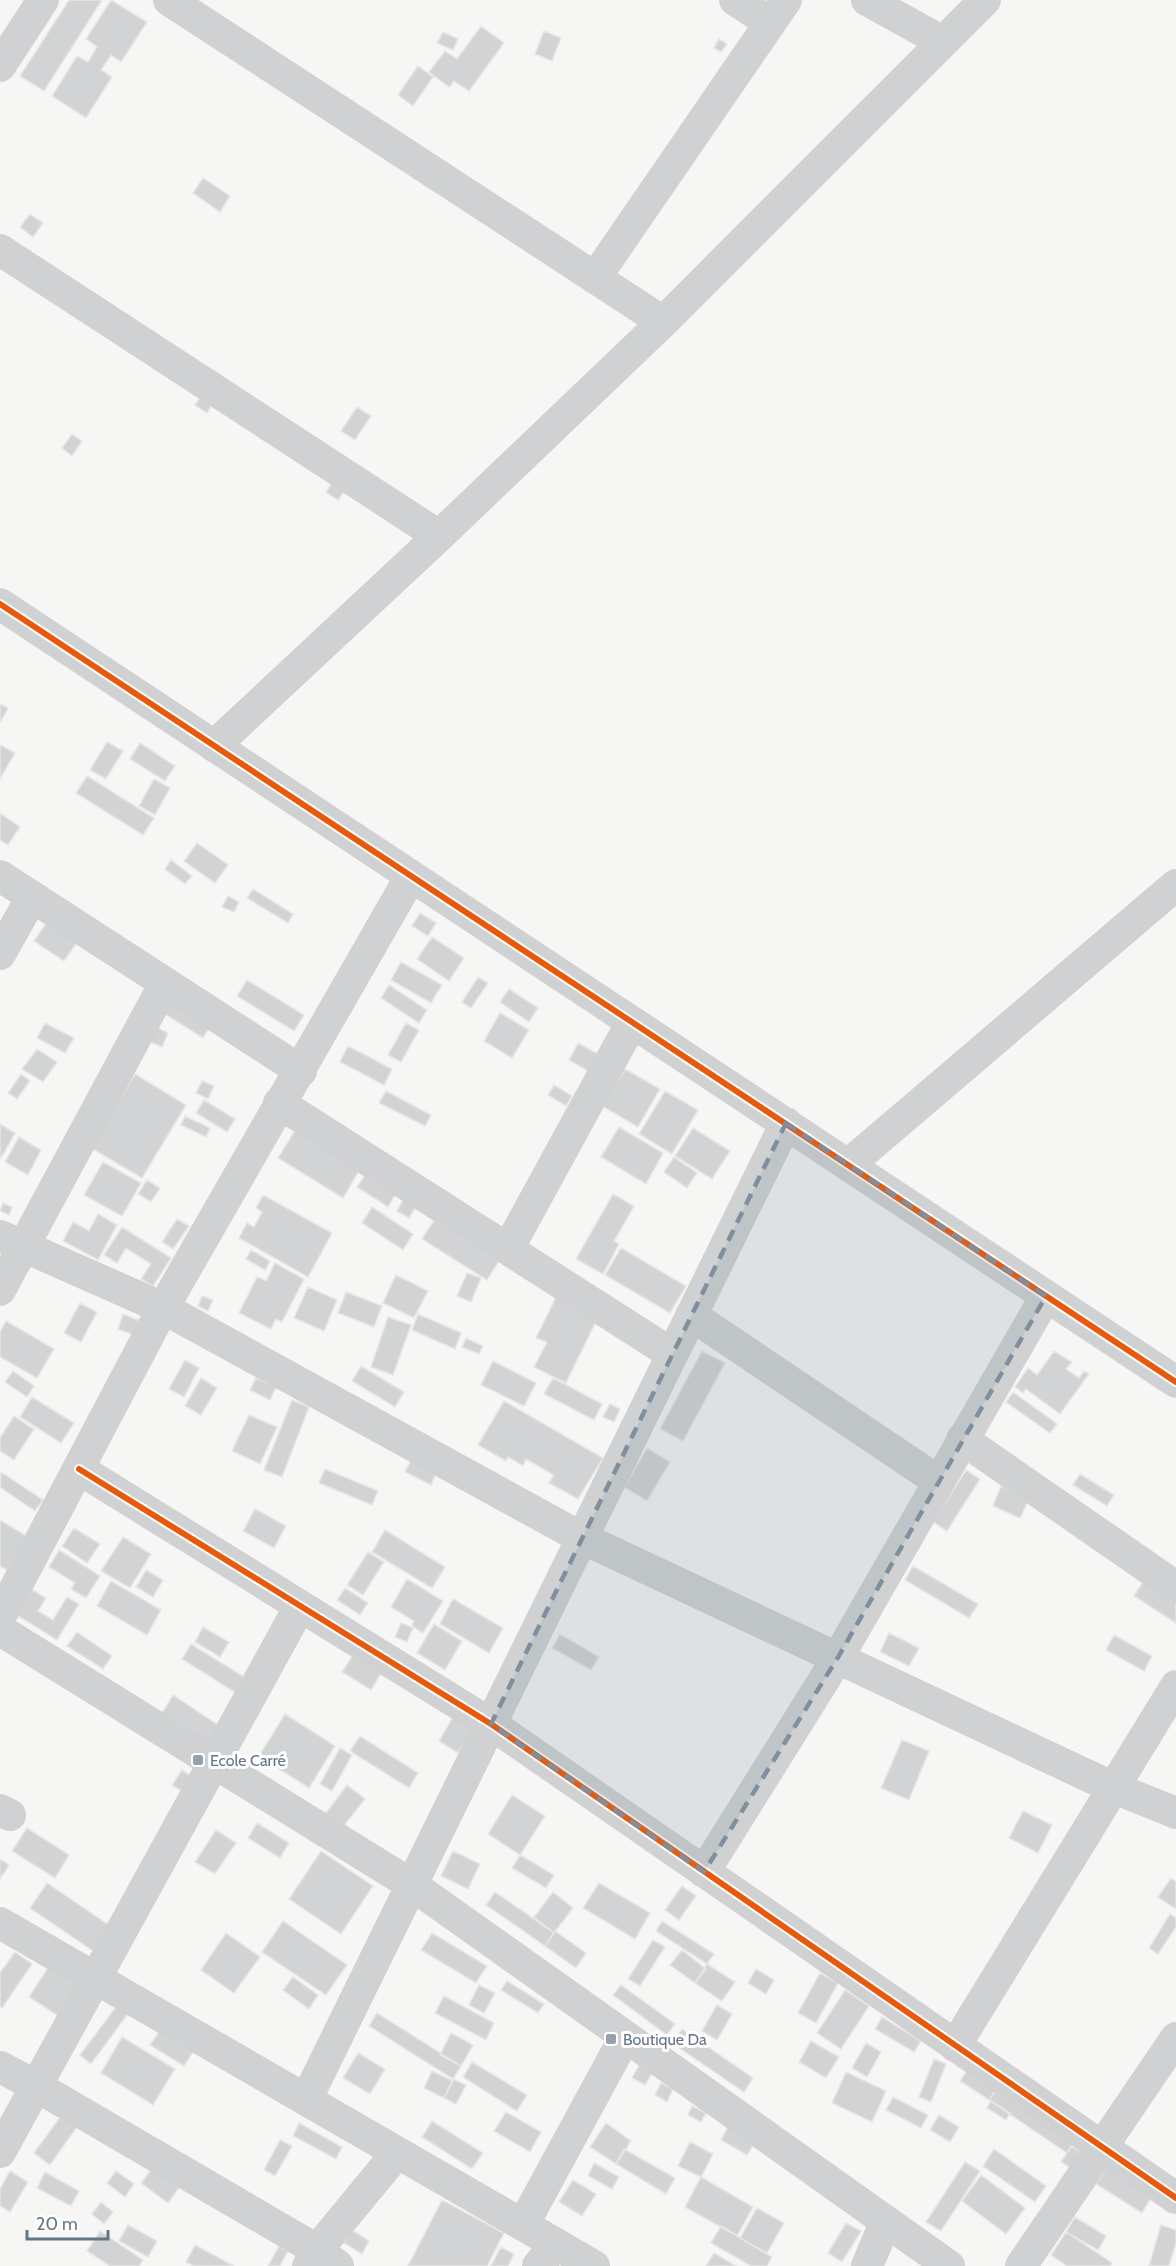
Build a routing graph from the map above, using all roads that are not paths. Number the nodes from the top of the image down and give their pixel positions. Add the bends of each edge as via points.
1 (43, 0) edge
2 (168, 0) edge
3 (735, 0) edge
4 (867, 0) edge
5 (985, 0) edge
6 (778, 11) edge
7 (943, 42) junction
8 (0, 66) edge
9 (0, 250) edge
10 (595, 278) junction
11 (663, 322) junction
12 (439, 536) junction
13 (0, 604) edge
14 (214, 746) junction
15 (0, 876) edge
16 (411, 876) junction
17 (1176, 885) edge
18 (32, 897) junction
19 (0, 954) edge
20 (165, 983) junction
21 (632, 1022) junction
22 (301, 1071) junction
23 (279, 1103) junction
24 (786, 1124) junction
25 (848, 1165) junction
26 (12, 1241) edge
27 (508, 1249) junction
28 (0, 1290) edge
29 (1046, 1296) junction
30 (163, 1308) junction
31 (691, 1316) junction
32 (672, 1354) junction
33 (1176, 1382) edge
34 (962, 1439) junction
35 (78, 1469) junction
36 (938, 1481) junction
37 (582, 1538) junction
38 (1176, 1587) edge
39 (300, 1606) junction
40 (0, 1617) edge
41 (0, 1630) edge
42 (837, 1659) junction
43 (1176, 1686) edge
44 (491, 1724) junction
45 (214, 1762) junction
46 (1114, 1788) junction
47 (1176, 1813) edge
48 (704, 1872) junction
49 (412, 1885) junction
50 (0, 1923) edge
51 (95, 1978) junction
52 (625, 2037) junction
53 (1176, 2038) edge
54 (955, 2046) junction
55 (0, 2067) edge
56 (36, 2086) junction
57 (306, 2100) junction
58 (1102, 2147) junction
59 (0, 2152) edge
60 (398, 2153) junction
61 (1176, 2199) edge
62 (886, 2221) junction
63 (523, 2225) junction
64 (547, 2255) edge
65 (321, 2261) edge
66 (594, 2266) edge
67 (867, 2266) edge
68 (950, 2266) edge
69 (1021, 2266) edge

1 - 8 street
2 - 10 street
3 - 6 street
4 - 7 street
5 - 7 street
6 - 10 street
7 - 11 street
9 - 12 street
10 - 11 street
11 - 12 street
12 - 14 street
13 - 14 street
14 - 16 street
15 - 18 street
16 - 21 street
16 - 22 street
17 - 25 street
18 - 19 street
18 - 20 street
20 - 22 street
20 - 26 street
21 - 24 street
21 - 27 street
22 - 23 street
23 - 27 street
23 - 30 street
24 - 25 street
24 - 31 street
25 - 29 street
26 - 28 street
26 - 30 street
27 - 32 street
29 - 33 street
29 - 34 street
30 - 35 street
30 - 37 street
31 - 32 street
31 - 36 street
32 - 37 street
34 - 36 street
34 - 38 street
35 - 39 street
35 - 40 street
36 - 42 street
37 - 42 street
37 - 44 street
39 - 44 street
39 - 45 street
41 - 45 street
42 - 46 street
42 - 48 street
43 - 46 street
44 - 48 street
44 - 49 street
45 - 49 street
45 - 51 street
46 - 47 street
46 - 54 street
48 - 54 street
49 - 52 street
49 - 57 street
50 - 51 street
51 - 56 street
51 - 57 street
52 - 62 street
52 - 63 street
53 - 58 street
54 - 58 street
55 - 56 street
56 - 59 street
56 - 65 street
57 - 60 street
58 - 61 street
58 - 69 street
60 - 63 street
60 - 65 street
62 - 67 street
62 - 68 street
63 - 64 street
64 - 66 street

